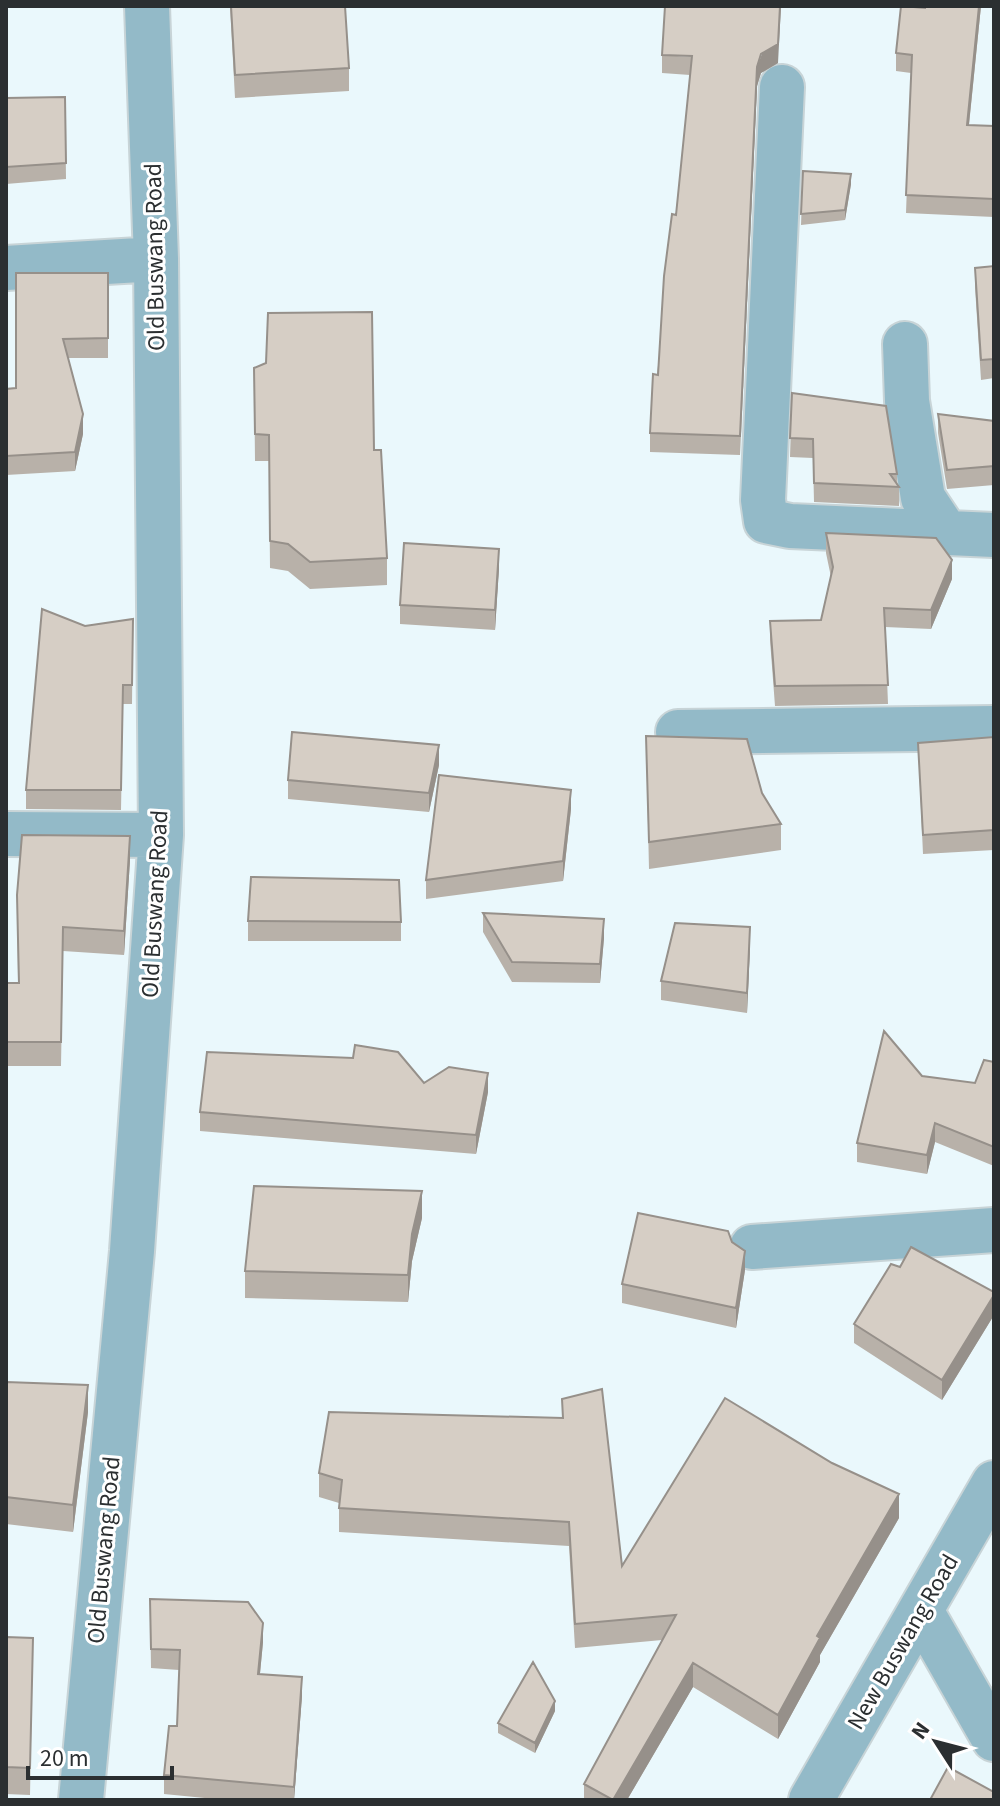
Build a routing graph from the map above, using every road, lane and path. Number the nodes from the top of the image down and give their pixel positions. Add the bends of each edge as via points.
1 (147, 6) edge
2 (782, 87) dead end
3 (156, 259) junction
4 (6, 268) edge
5 (905, 344) dead end
6 (945, 531) junction
7 (994, 535) edge
8 (994, 728) edge
9 (678, 732) dead end
10 (6, 834) edge
11 (161, 835) junction
12 (994, 1230) edge
13 (752, 1247) dead end
14 (994, 1483) edge
15 (921, 1611) junction
16 (994, 1739) edge
17 (81, 1800) edge
18 (811, 1800) edge

1 - 3 street, Old Buswang Road
2 - 6 street via 766,521
3 - 4 street
3 - 11 street, Old Buswang Road
5 - 6 street via 907,401 923,498
6 - 7 street
8 - 9 street
10 - 11 street
11 - 17 street, Old Buswang Road via 132,1251
12 - 13 street
14 - 15 street, New Buswang Road
15 - 16 street
15 - 18 street, New Buswang Road

